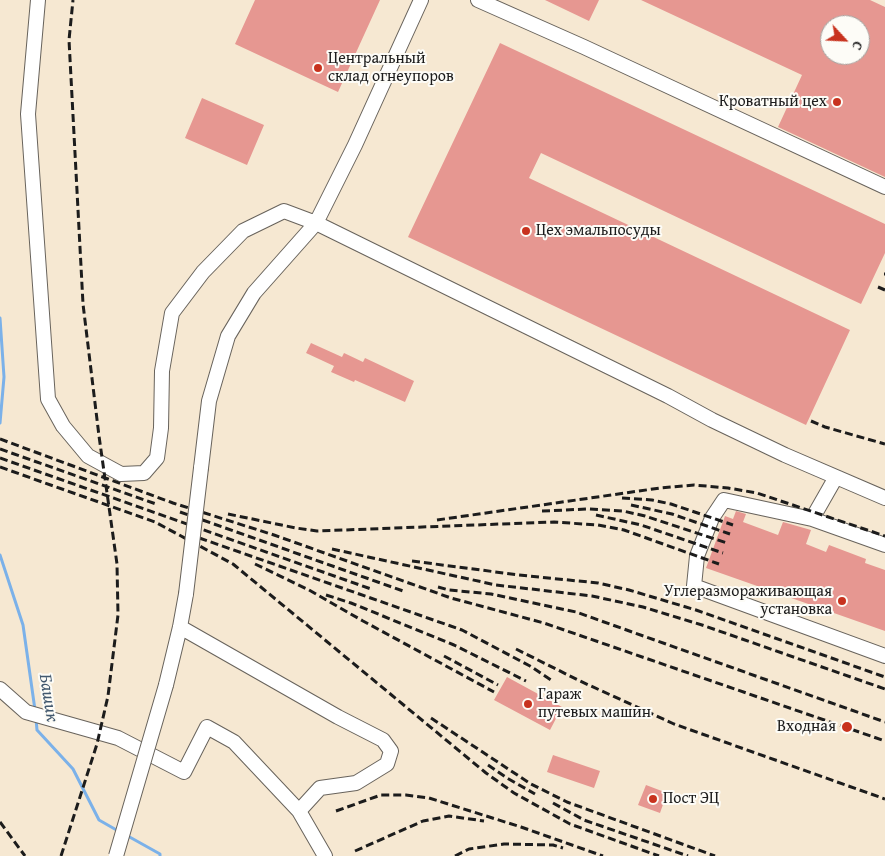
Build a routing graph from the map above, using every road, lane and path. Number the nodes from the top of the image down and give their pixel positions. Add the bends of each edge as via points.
1 (38, 0) edge
2 (421, 0) edge
3 (478, 0) edge
4 (885, 187) edge
5 (316, 223) junction
6 (836, 477) junction
7 (885, 498) edge
8 (812, 519) junction
9 (885, 545) edge
10 (180, 627) junction
11 (885, 656) edge
12 (0, 689) edge
13 (299, 811) junction
14 (116, 856) edge
15 (325, 856) edge

1 - 5 lane via 28,114 48,399 62,426 88,456 121,474 144,473 157,458 162,372 172,313 202,272 243,230 284,211
2 - 5 lane
3 - 4 lane
5 - 6 lane via 720,424
5 - 10 lane, bridge via 254,293 228,336 209,401
6 - 7 lane
6 - 8 lane
8 - 9 lane
8 - 11 lane via 724,500 712,518 697,556 694,586
10 - 13 lane via 383,740 391,751 387,764 356,783 320,788
10 - 14 lane, bridge
12 - 13 lane via 26,712 118,738 184,772 207,728 234,742
13 - 15 lane

